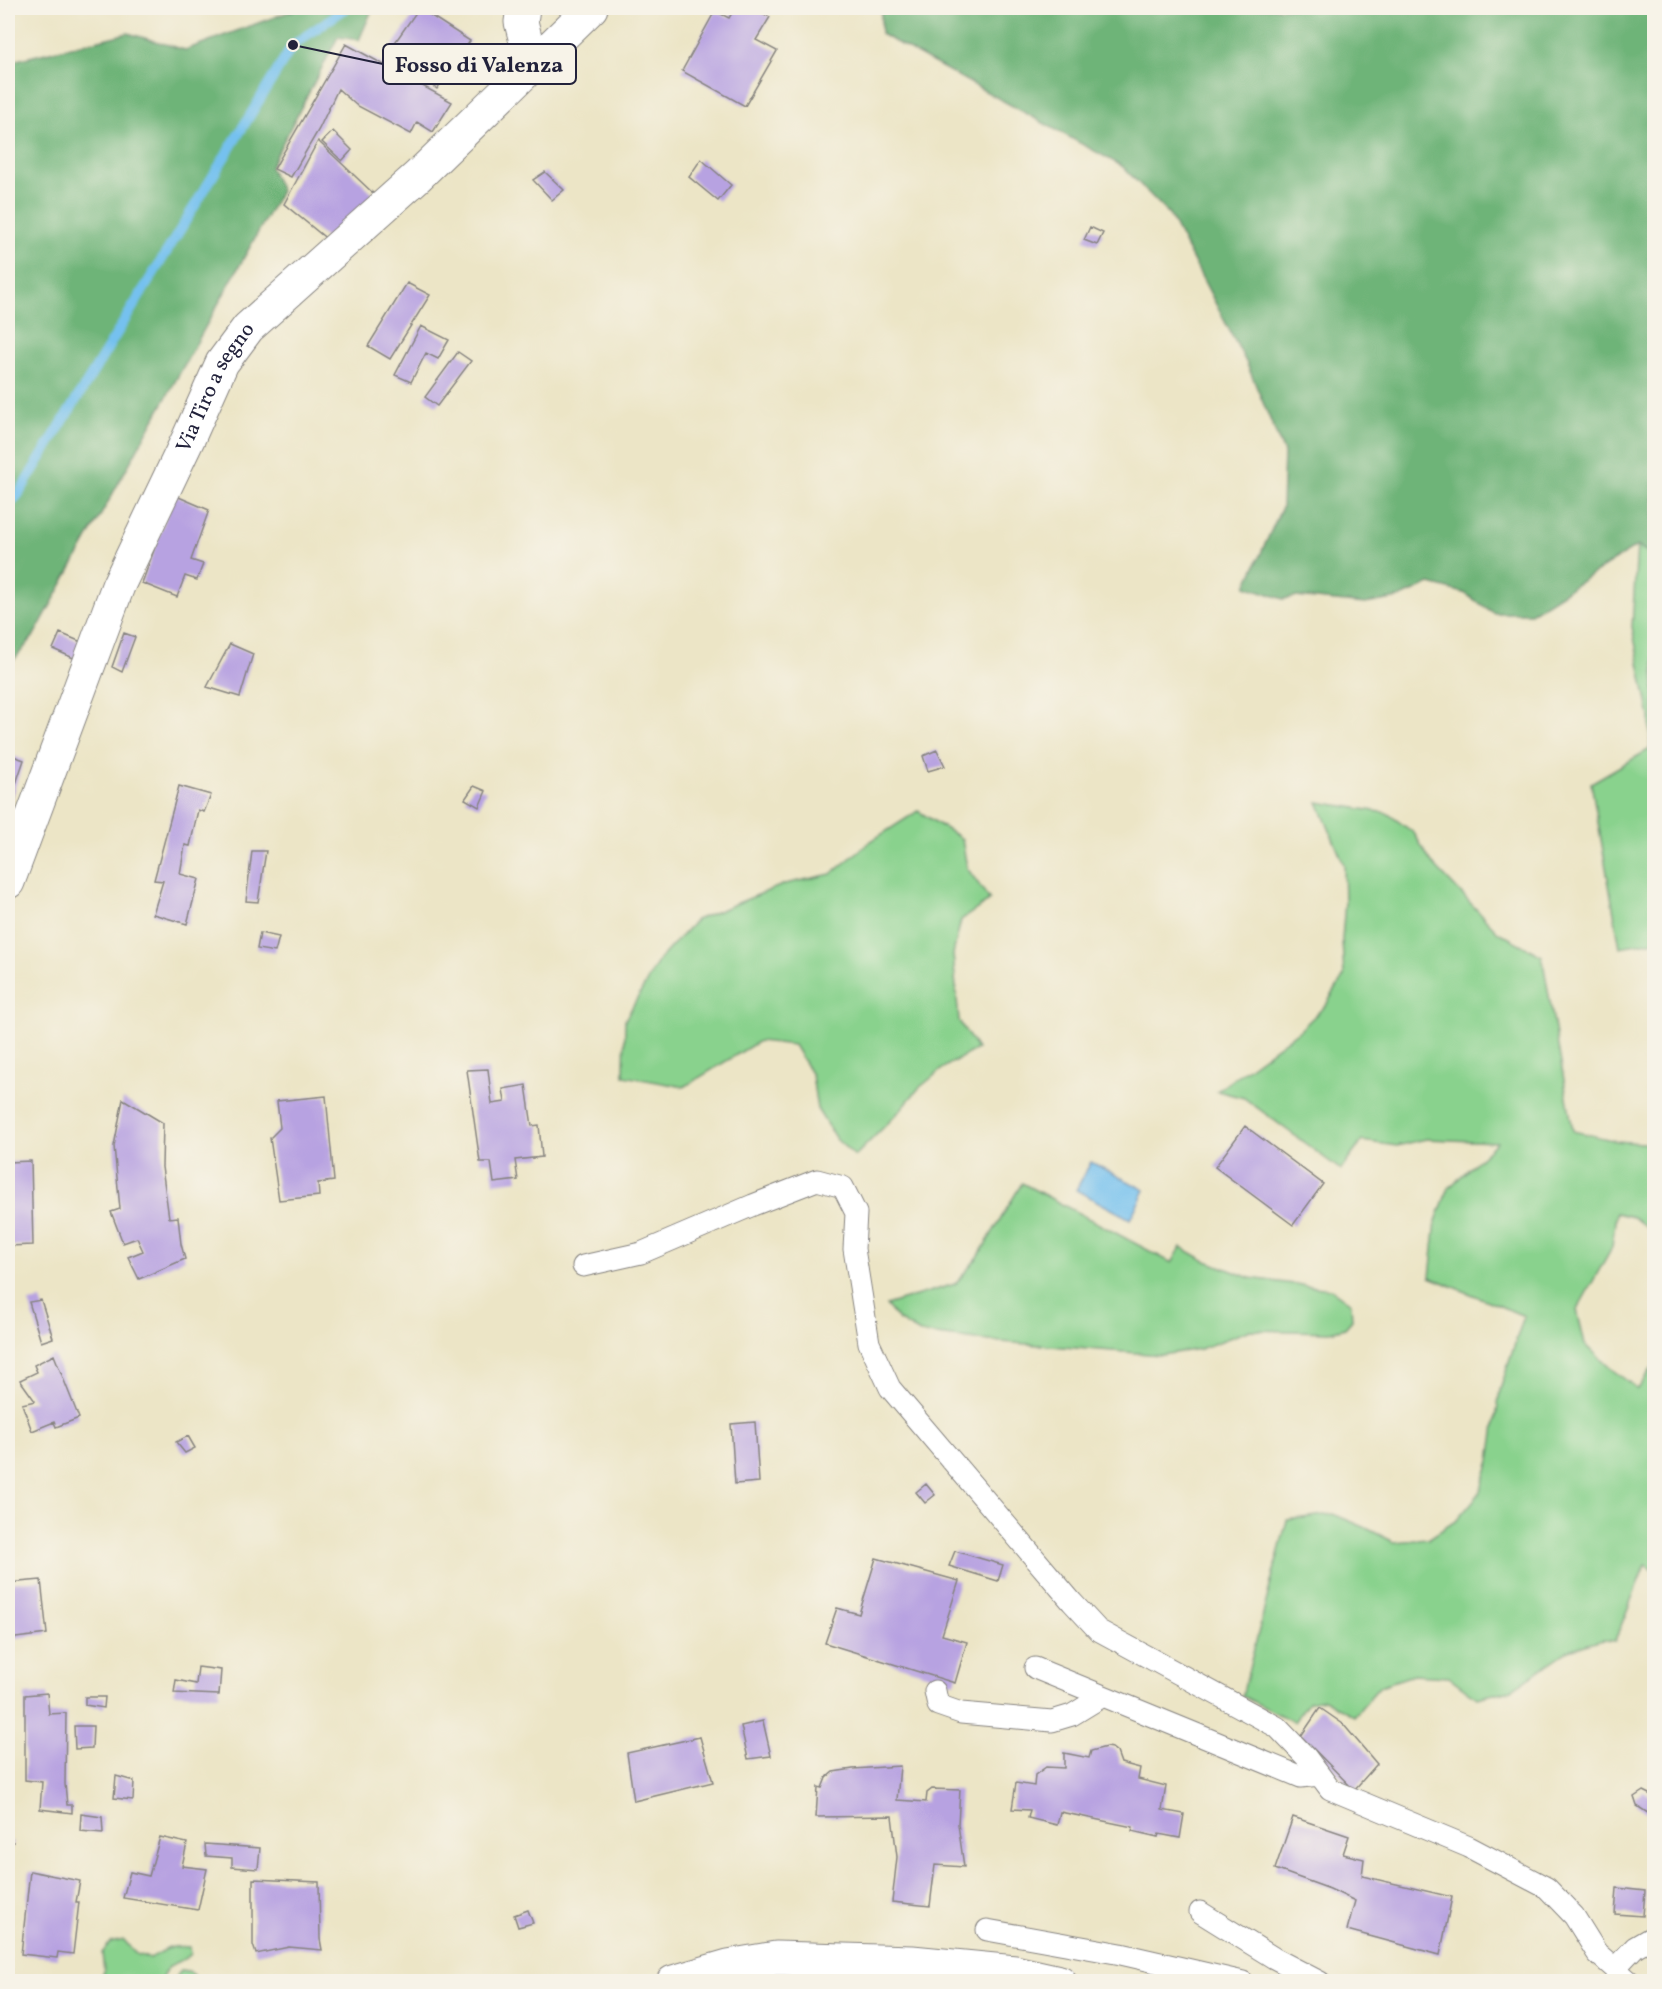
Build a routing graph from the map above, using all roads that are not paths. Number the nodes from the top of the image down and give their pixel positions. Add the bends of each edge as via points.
1 (591, 8) edge
2 (522, 15) edge
3 (532, 64) junction
4 (8, 882) edge
5 (583, 1266) dead end
6 (1035, 1668) dead end
7 (935, 1691) dead end
8 (1103, 1696) junction
9 (1319, 1775) junction
10 (1200, 1912) dead end
11 (987, 1930) dead end
12 (1654, 1936) edge
13 (1623, 1975) edge
14 (673, 1982) edge
15 (1060, 1982) edge
16 (1243, 1982) edge
17 (1320, 1982) edge

1 - 3 street, Via Tiro a segno
2 - 3 street
3 - 4 street, Via Tiro a segno via 418,176 248,328 222,363 118,586
5 - 9 lane via 641,1253 817,1180 843,1187 856,1213 854,1249 869,1343 890,1388 1098,1630 1277,1727
6 - 8 lane
7 - 8 lane via 938,1705 961,1713 1052,1721 1072,1715
8 - 9 lane via 1301,1777
9 - 13 lane via 1330,1789 1469,1847 1547,1888 1574,1916 1597,1953
10 - 17 lane via 1274,1959
11 - 16 lane via 1121,1954
12 - 13 lane via 1635,1947
14 - 15 street via 728,1966 776,1958 912,1962 1015,1972

